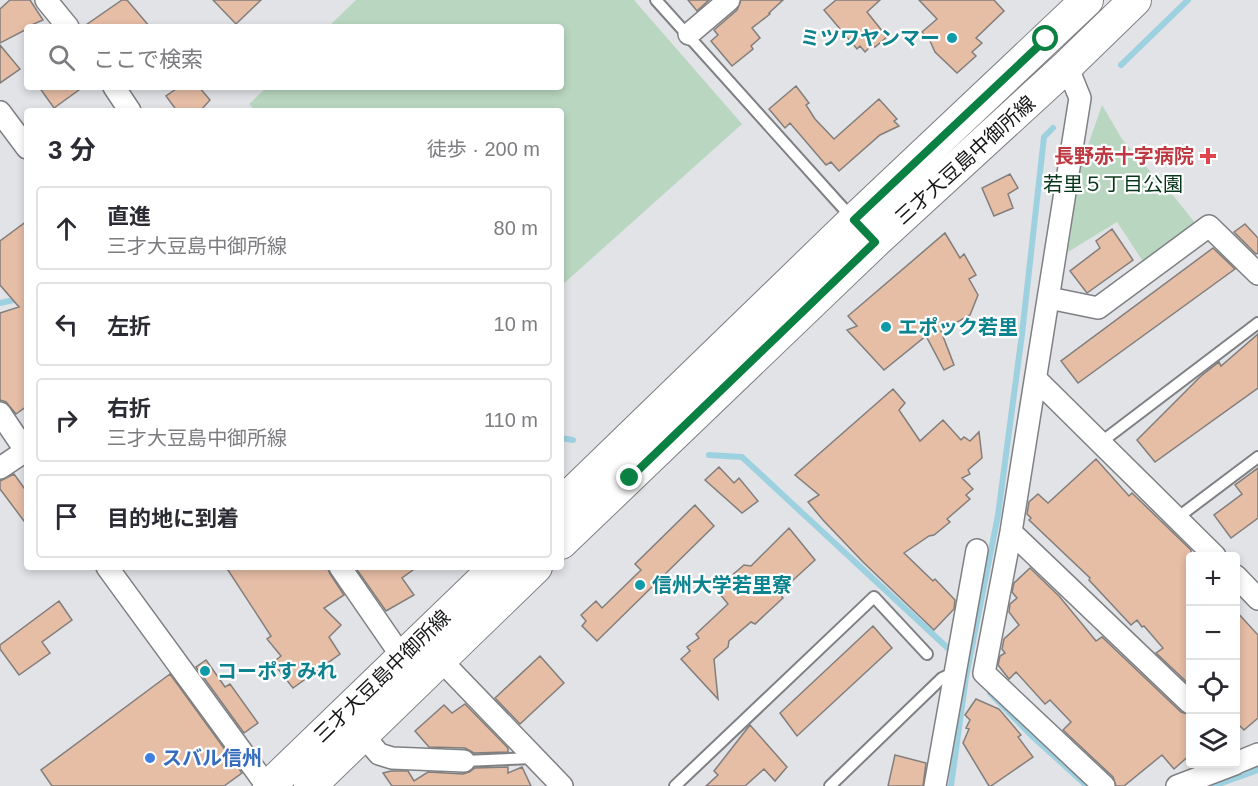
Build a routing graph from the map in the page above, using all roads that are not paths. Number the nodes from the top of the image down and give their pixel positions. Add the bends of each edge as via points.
1 (46, 0) edge
2 (656, 0) edge
3 (729, 0) edge
4 (1087, 0) edge
5 (1135, 0) edge
6 (66, 24) edge
7 (689, 34) junction
8 (1067, 66) junction
9 (116, 90) edge
10 (128, 108) edge
11 (0, 112) edge
12 (24, 144) edge
13 (864, 231) junction
14 (1258, 274) edge
15 (1049, 298) junction
16 (1258, 323) edge
17 (1037, 380) junction
18 (0, 412) edge
19 (1100, 442) junction
20 (24, 448) edge
21 (24, 452) edge
22 (1258, 457) edge
23 (0, 468) edge
24 (564, 501) edge
25 (1177, 518) junction
26 (1011, 532) junction
27 (564, 540) edge
28 (977, 550) dead end
29 (1211, 552) edge
30 (109, 570) edge
31 (343, 570) edge
32 (494, 570) edge
33 (532, 570) edge
34 (1240, 580) edge
35 (1257, 596) edge
36 (927, 654) dead end
37 (420, 659) junction
38 (955, 672) junction
39 (1186, 698) edge
40 (363, 735) junction
41 (1243, 757) edge
42 (537, 758) junction
43 (464, 760) joint
44 (268, 786) edge
45 (310, 786) edge
46 (561, 786) edge
47 (675, 786) edge
48 (830, 786) edge
49 (936, 786) edge
50 (1104, 786) edge
51 (1177, 786) edge

1 - 6 street
2 - 7 lane
3 - 7 street
4 - 13 main road, 三才大豆島中御所線
5 - 8 main road, 三才大豆島中御所線
7 - 13 lane
8 - 13 main road, 三才大豆島中御所線
8 - 15 street via 1080,98
9 - 10 street
11 - 12 street
13 - 24 main road, 三才大豆島中御所線
13 - 27 main road, 三才大豆島中御所線
14 - 15 street via 1209,226 1098,308
15 - 17 street
16 - 19 lane
17 - 19 street
17 - 26 street
18 - 20 street
19 - 25 street
21 - 23 street
22 - 25 lane
25 - 29 street
26 - 39 street
26 - 50 street via 984,673
28 - 38 street
30 - 44 street
31 - 37 street
32 - 37 main road, 三才大豆島中御所線
33 - 37 main road, 三才大豆島中御所線
34 - 35 street
36 - 47 lane via 874,597
37 - 40 main road, 三才大豆島中御所線
37 - 42 street
37 - 44 main road, 三才大豆島中御所線
38 - 48 lane via 942,678
38 - 49 street
40 - 43 street via 379,754 392,759
40 - 45 main road, 三才大豆島中御所線
41 - 51 street
42 - 43 lane
42 - 46 street

